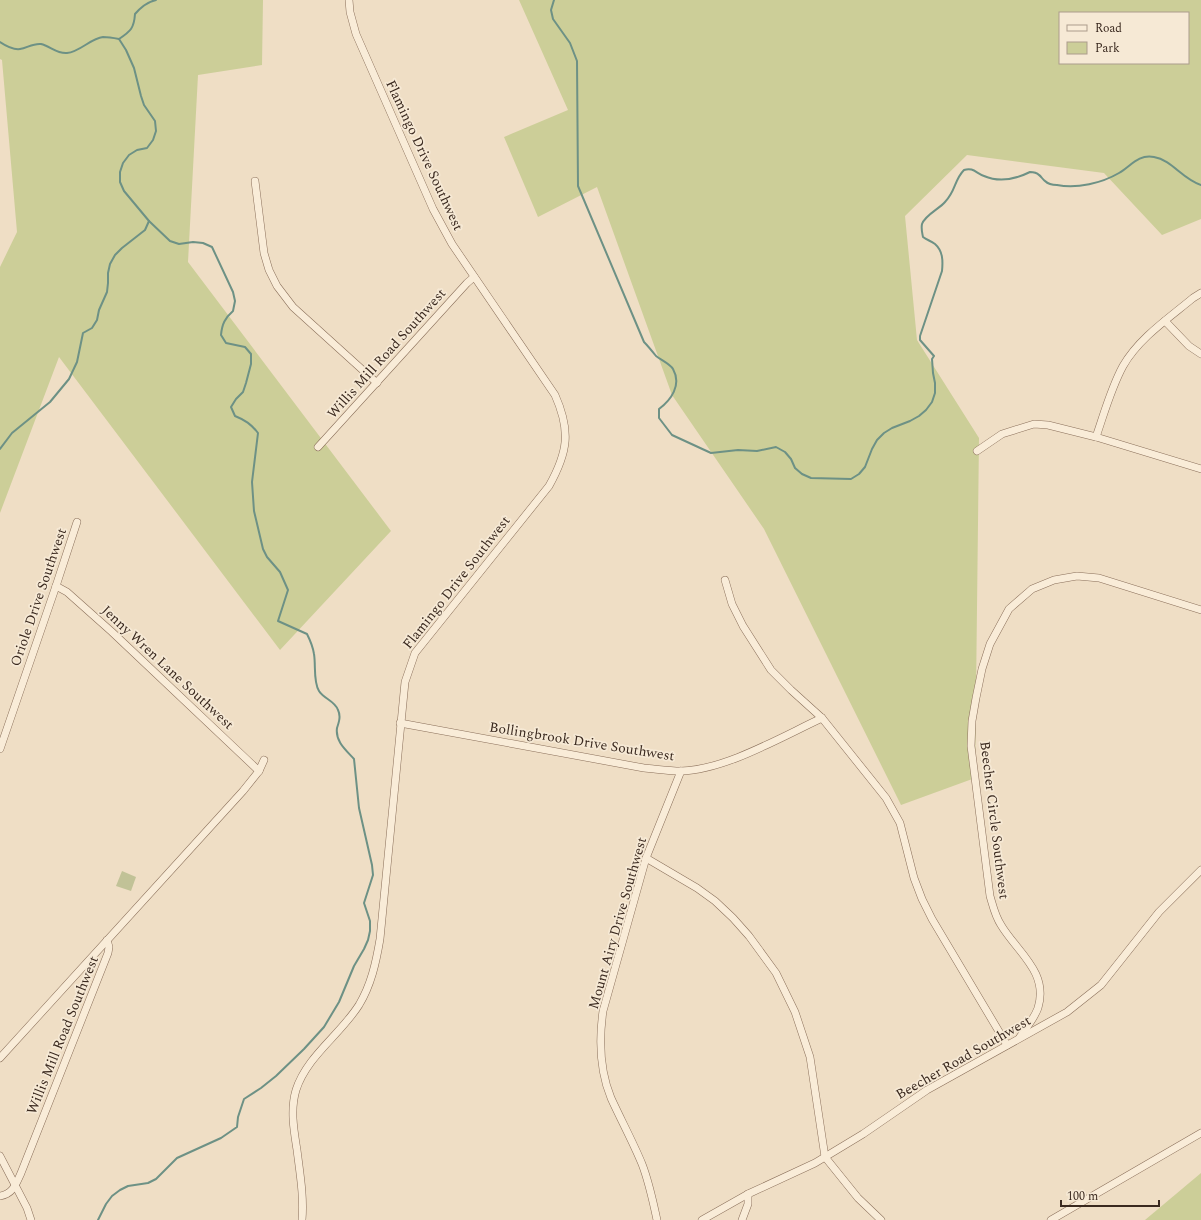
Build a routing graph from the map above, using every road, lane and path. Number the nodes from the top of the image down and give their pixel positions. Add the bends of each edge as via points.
1 (349, 0) edge
2 (255, 181) dead end
3 (474, 278) junction
4 (1201, 293) edge
5 (1165, 321) junction
6 (1201, 354) edge
7 (377, 382) junction
8 (1096, 437) junction
9 (318, 448) dead end
10 (977, 451) dead end
11 (1201, 469) edge
12 (77, 522) dead end
13 (725, 580) dead end
14 (56, 586) junction
15 (1201, 610) edge
16 (822, 718) junction
17 (400, 723) junction
18 (0, 749) edge
19 (264, 760) dead end
20 (259, 770) junction
21 (681, 771) junction
22 (646, 858) junction
23 (1201, 870) edge
24 (107, 940) junction
25 (1020, 1037) junction
26 (1007, 1045) junction
27 (0, 1058) edge
28 (1201, 1133) edge
29 (0, 1156) edge
30 (825, 1157) junction
31 (16, 1185) junction
32 (748, 1194) junction
33 (0, 1196) edge
34 (32, 1220) edge
35 (302, 1220) edge
36 (657, 1220) edge
37 (702, 1220) edge
38 (742, 1220) edge
39 (881, 1220) edge
40 (1051, 1220) edge

1 - 3 street, Flamingo Drive Southwest via 356,34 431,204
2 - 7 street via 264,253 277,286 293,307
3 - 7 street, Willis Mill Road Southwest
3 - 17 street, Flamingo Drive Southwest via 555,395 564,421 564,449 559,468 549,486 415,653 405,682
4 - 5 street
5 - 6 street via 1189,346
5 - 8 street via 1141,342 1124,365
7 - 9 street, Willis Mill Road Southwest
8 - 10 street via 1034,424 1002,434
8 - 11 street
12 - 14 street, Oriole Drive Southwest
13 - 16 street via 732,604 743,626 771,670
14 - 18 street, Oriole Drive Southwest
14 - 20 street, Jenny Wren Lane Southwest via 67,592 112,632
15 - 25 street, Beecher Circle Southwest via 1099,578 1077,576 1054,580 1032,589 1014,604 990,644 976,698 971,746 990,896 1000,924 1032,966 1040,986 1037,1010
16 - 21 street, Bollingbrook Drive Southwest via 734,759
16 - 26 street via 893,808 900,823 922,899
17 - 21 street, Bollingbrook Drive Southwest via 644,768
17 - 35 street, Flamingo Drive Southwest via 380,939 375,966 369,987 358,1006 300,1079 293,1104 302,1184
19 - 20 street, Willis Mill Road Southwest
20 - 24 street, Willis Mill Road Southwest via 244,791
21 - 22 street, Mount Airy Drive Southwest
22 - 30 street via 715,901 749,936 776,973 795,1012 810,1057
22 - 36 street, Mount Airy Drive Southwest via 603,1011 601,1045 611,1096 642,1165 651,1190
23 - 25 street, Beecher Road Southwest via 1159,912 1101,985 1067,1012
24 - 27 street
24 - 31 street, Willis Mill Road Southwest via 108,954
25 - 26 street, Beecher Road Southwest
26 - 30 street, Beecher Road Southwest via 927,1090
28 - 40 street
29 - 31 street
30 - 32 street, Beecher Road Southwest
30 - 39 street via 858,1198
31 - 33 street via 8,1195
31 - 34 street
32 - 37 street, Beecher Road Southwest
32 - 38 street via 748,1204

